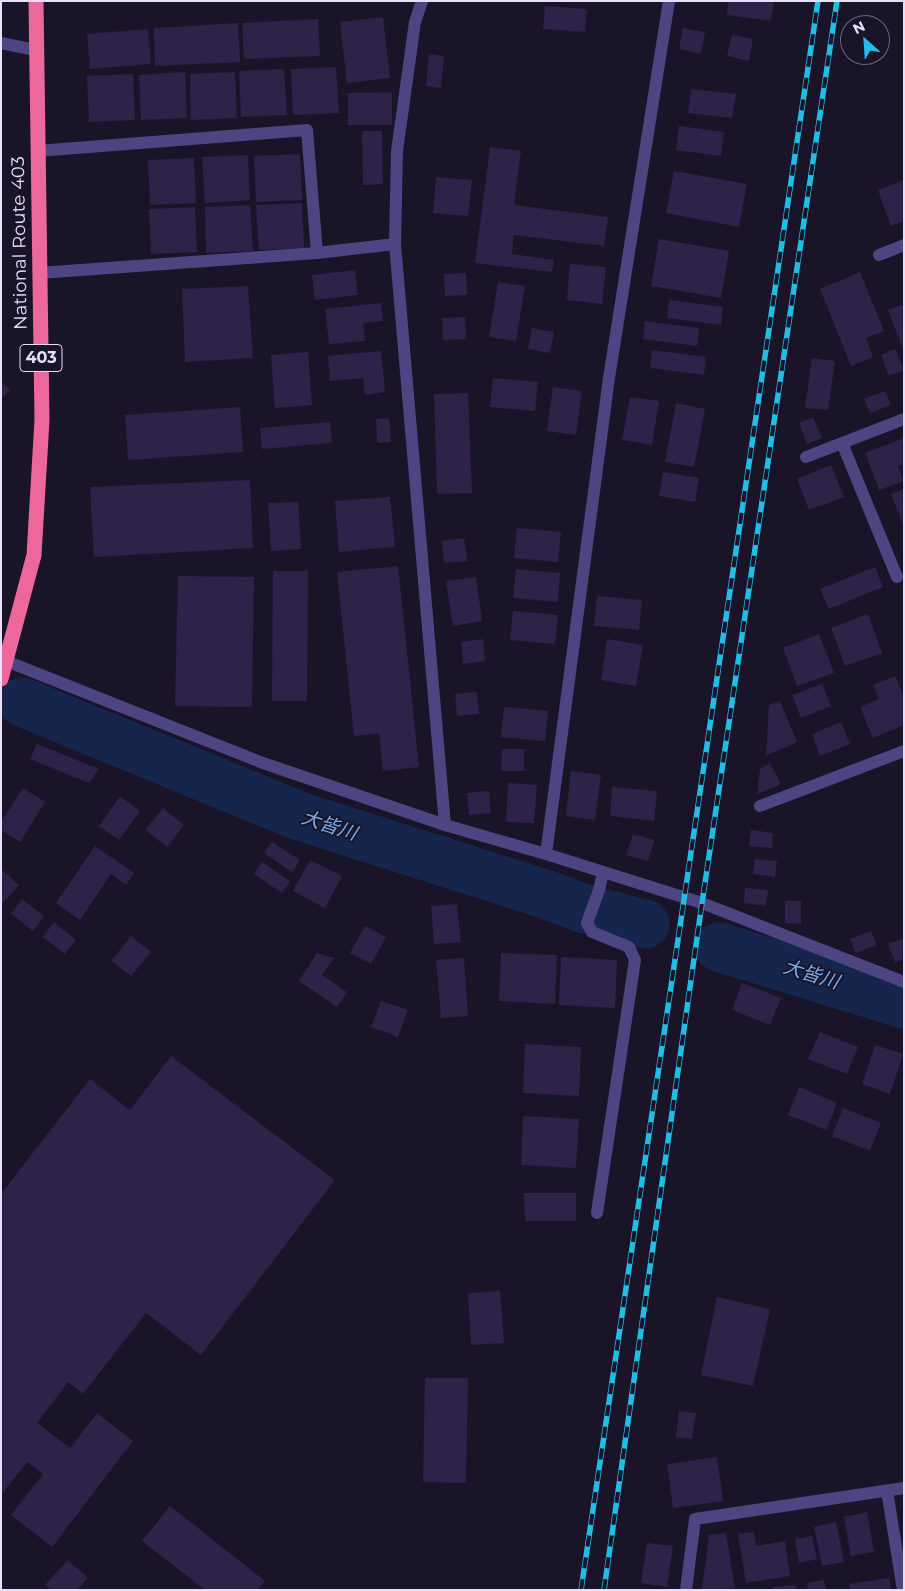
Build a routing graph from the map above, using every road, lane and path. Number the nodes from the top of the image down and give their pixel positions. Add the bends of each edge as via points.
1 (36, 1) edge
2 (422, 1) edge
3 (669, 1) edge
4 (1, 43) edge
5 (35, 50) junction
6 (37, 151) junction
7 (395, 244) junction
8 (904, 245) edge
9 (317, 253) junction
10 (879, 255) dead end
11 (39, 273) junction
12 (904, 419) edge
13 (842, 443) junction
14 (806, 457) dead end
15 (898, 577) dead end
16 (4, 660) edge
17 (1, 679) edge
18 (904, 751) edge
19 (760, 806) dead end
20 (445, 825) junction
21 (546, 854) junction
22 (602, 872) junction
23 (904, 982) edge
24 (597, 1213) dead end
25 (904, 1488) edge
26 (887, 1490) junction
27 (686, 1590) edge
28 (903, 1590) edge

1 - 5 highway, National Route 403 / 403
2 - 7 street via 412,41 397,151
3 - 21 street via 609,378
4 - 5 street
5 - 6 highway, National Route 403 / 403
6 - 9 street via 306,130
6 - 11 highway, National Route 403 / 403
7 - 9 street
7 - 20 street
8 - 10 street
9 - 11 street
11 - 16 highway, National Route 403 / 403 via 42,420 34,555
12 - 13 street
13 - 14 street
13 - 15 street
16 - 17 highway, 403
16 - 20 street via 264,763
18 - 19 street
20 - 21 street
21 - 22 street
22 - 23 street via 702,903
22 - 24 street via 587,923 592,932 629,947 635,960
25 - 26 street
26 - 27 street via 695,1519
26 - 28 street

